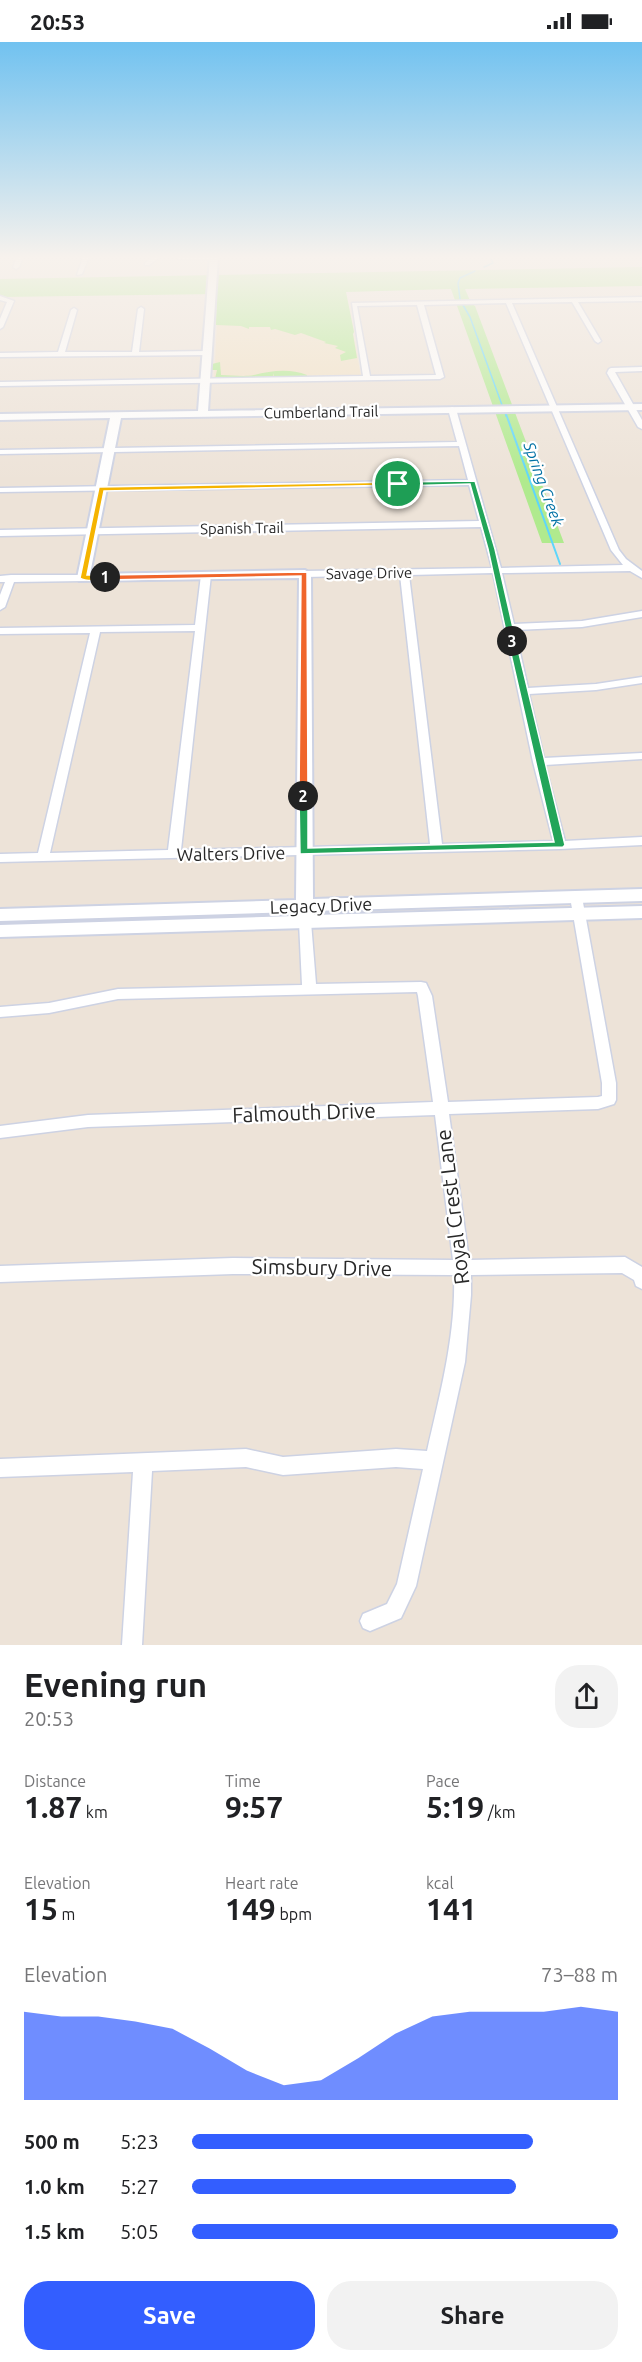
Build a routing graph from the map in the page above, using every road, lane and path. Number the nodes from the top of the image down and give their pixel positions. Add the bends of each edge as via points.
1 (68, 332) edge
2 (138, 332) edge
3 (209, 332) edge
4 (359, 332) edge
5 (429, 332) edge
6 (521, 332) edge
7 (593, 332) edge
8 (598, 341) dead end
9 (135, 353) junction
10 (208, 353) junction
11 (61, 354) junction
12 (0, 355) edge
13 (642, 369) edge
14 (367, 379) junction
15 (206, 381) junction
16 (0, 384) edge
17 (637, 407) edge
18 (554, 408) junction
19 (452, 409) junction
20 (203, 413) junction
21 (116, 415) junction
22 (0, 417) edge
23 (642, 427) edge
24 (462, 444) junction
25 (109, 450) junction
26 (0, 452) edge
27 (472, 482) junction
28 (101, 489) junction
29 (0, 490) edge
30 (484, 524) junction
31 (93, 531) junction
32 (0, 533) edge
33 (631, 568) junction
34 (497, 570) junction
35 (404, 572) junction
36 (304, 574) junction
37 (206, 575) junction
38 (642, 575) edge
39 (83, 578) junction
40 (0, 579) edge
41 (11, 579) junction
42 (0, 607) edge
43 (642, 614) edge
44 (509, 627) junction
45 (199, 628) junction
46 (94, 631) junction
47 (0, 632) edge
48 (642, 680) edge
49 (523, 691) junction
50 (642, 756) edge
51 (539, 762) junction
52 (642, 841) edge
53 (560, 845) junction
54 (436, 847) junction
55 (303, 851) junction
56 (174, 854) junction
57 (43, 857) junction
58 (0, 858) edge
59 (642, 895) edge
60 (577, 906) junction
61 (642, 912) edge
62 (305, 914) junction
63 (0, 915) edge
64 (0, 931) edge
65 (309, 988) junction
66 (0, 1012) edge
67 (440, 1108) junction
68 (0, 1132) edge
69 (462, 1268) junction
70 (0, 1274) edge
71 (642, 1278) edge
72 (432, 1461) junction
73 (143, 1462) junction
74 (0, 1468) edge
75 (370, 1621) dead end
76 (132, 1645) edge

1 - 11 street
2 - 9 street
3 - 10 street
4 - 14 street
5 - 14 street via 440,377
6 - 18 street
7 - 8 street
9 - 10 street
9 - 11 street
10 - 15 street
11 - 12 street
13 - 17 street via 611,370
14 - 15 street
15 - 16 street
15 - 20 street
17 - 18 street, Cumberland Trail
17 - 23 street
18 - 19 street, Cumberland Trail
18 - 33 street via 615,550
19 - 20 street, Cumberland Trail
19 - 24 street
20 - 21 street, Cumberland Trail
21 - 22 street, Cumberland Trail
21 - 25 street
24 - 25 street
24 - 27 street
25 - 26 street
25 - 28 street
27 - 28 street
27 - 30 street
28 - 29 street
28 - 31 street
30 - 31 street, Spanish Trail
30 - 34 street
31 - 32 street, Spanish Trail
31 - 39 street
33 - 34 street, Savage Drive
33 - 38 street
34 - 35 street, Savage Drive
34 - 44 street
35 - 36 street, Savage Drive
35 - 54 street
36 - 37 street, Savage Drive
36 - 55 street
37 - 39 street, Savage Drive
37 - 45 street
39 - 41 street, Savage Drive
40 - 41 street, Savage Drive
41 - 42 street
43 - 44 street via 590,623
44 - 49 street
45 - 46 street
45 - 56 street
46 - 47 street
46 - 57 street
48 - 49 street
49 - 51 street
50 - 51 street
51 - 53 street
52 - 53 street, Walters Drive
53 - 54 street, Walters Drive
54 - 55 street, Walters Drive
55 - 56 street, Walters Drive
55 - 62 street
56 - 57 street, Walters Drive
57 - 58 street, Walters Drive
59 - 60 street, Legacy Drive
60 - 61 street, Legacy Drive
60 - 62 street, Legacy Drive
60 - 67 street, Falmouth Drive via 609,1100
62 - 63 street, Legacy Drive
62 - 64 street, Legacy Drive
62 - 65 street
65 - 66 street via 118,994 49,1008
65 - 67 street, Royal Crest Lane via 421,987 433,1044
67 - 68 street, Falmouth Drive via 88,1120
67 - 69 street, Royal Crest Lane
69 - 70 street, Simsbury Drive via 233,1266
69 - 71 street, Simsbury Drive via 626,1265
69 - 72 street, Royal Crest Lane via 456,1362
72 - 73 street via 396,1458 283,1466 246,1458
72 - 75 street, Royal Crest Lane via 406,1586 394,1611
73 - 74 street
73 - 76 street

